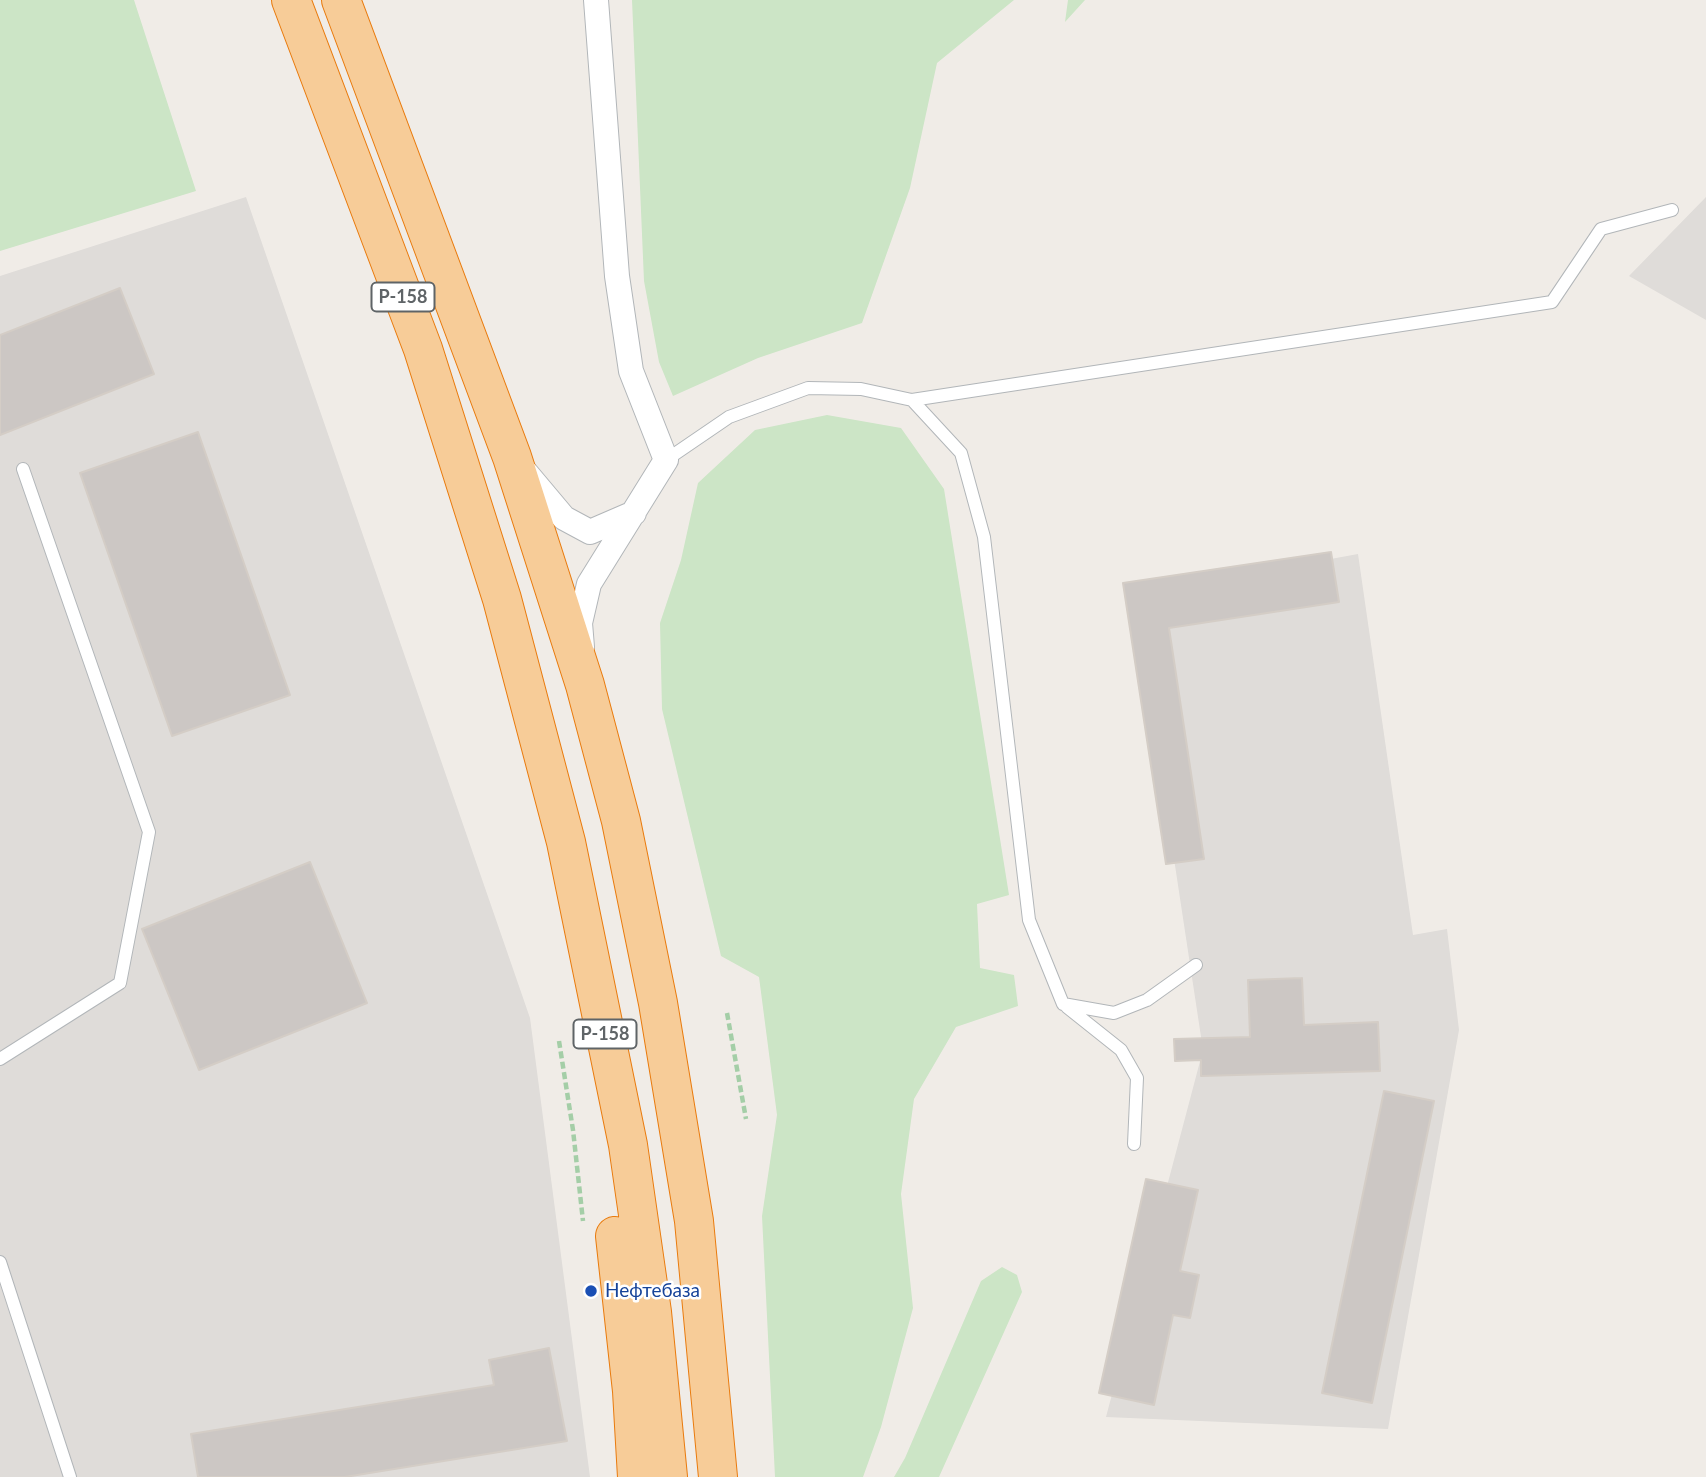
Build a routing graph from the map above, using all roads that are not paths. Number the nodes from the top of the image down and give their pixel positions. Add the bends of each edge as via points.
1 (291, 0) edge
2 (341, 0) edge
3 (596, 0) edge
4 (1672, 210) dead end
5 (912, 400) junction
6 (512, 457) junction
7 (666, 460) junction
8 (23, 468) dead end
9 (634, 513) junction
10 (585, 685) junction
11 (566, 842) junction
12 (1196, 965) dead end
13 (1063, 1004) junction
14 (0, 1059) edge
15 (1134, 1144) dead end
16 (0, 1262) edge
17 (70, 1477) edge
18 (637, 1477) edge
19 (668, 1477) edge
20 (718, 1477) edge

1 - 11 highway, Р-158 via 423,349 502,599
2 - 6 highway, Р-158
3 - 7 street via 617,276 631,371
4 - 5 lane via 1601,229 1552,302
5 - 7 lane via 861,389 808,388 729,417
5 - 13 lane via 961,453 984,537 1029,920
6 - 9 street via 564,518 590,532
6 - 10 highway, Р-158
7 - 9 street
8 - 14 lane via 149,832 120,983
9 - 10 street via 589,584 580,623
10 - 20 highway, Р-158 via 621,821 661,1017 694,1221
11 - 18 highway via 574,954 619,1262
11 - 19 highway, Р-158 via 628,1145 652,1312
12 - 13 lane via 1147,1000 1114,1013
13 - 15 lane via 1121,1050 1137,1078
16 - 17 lane

